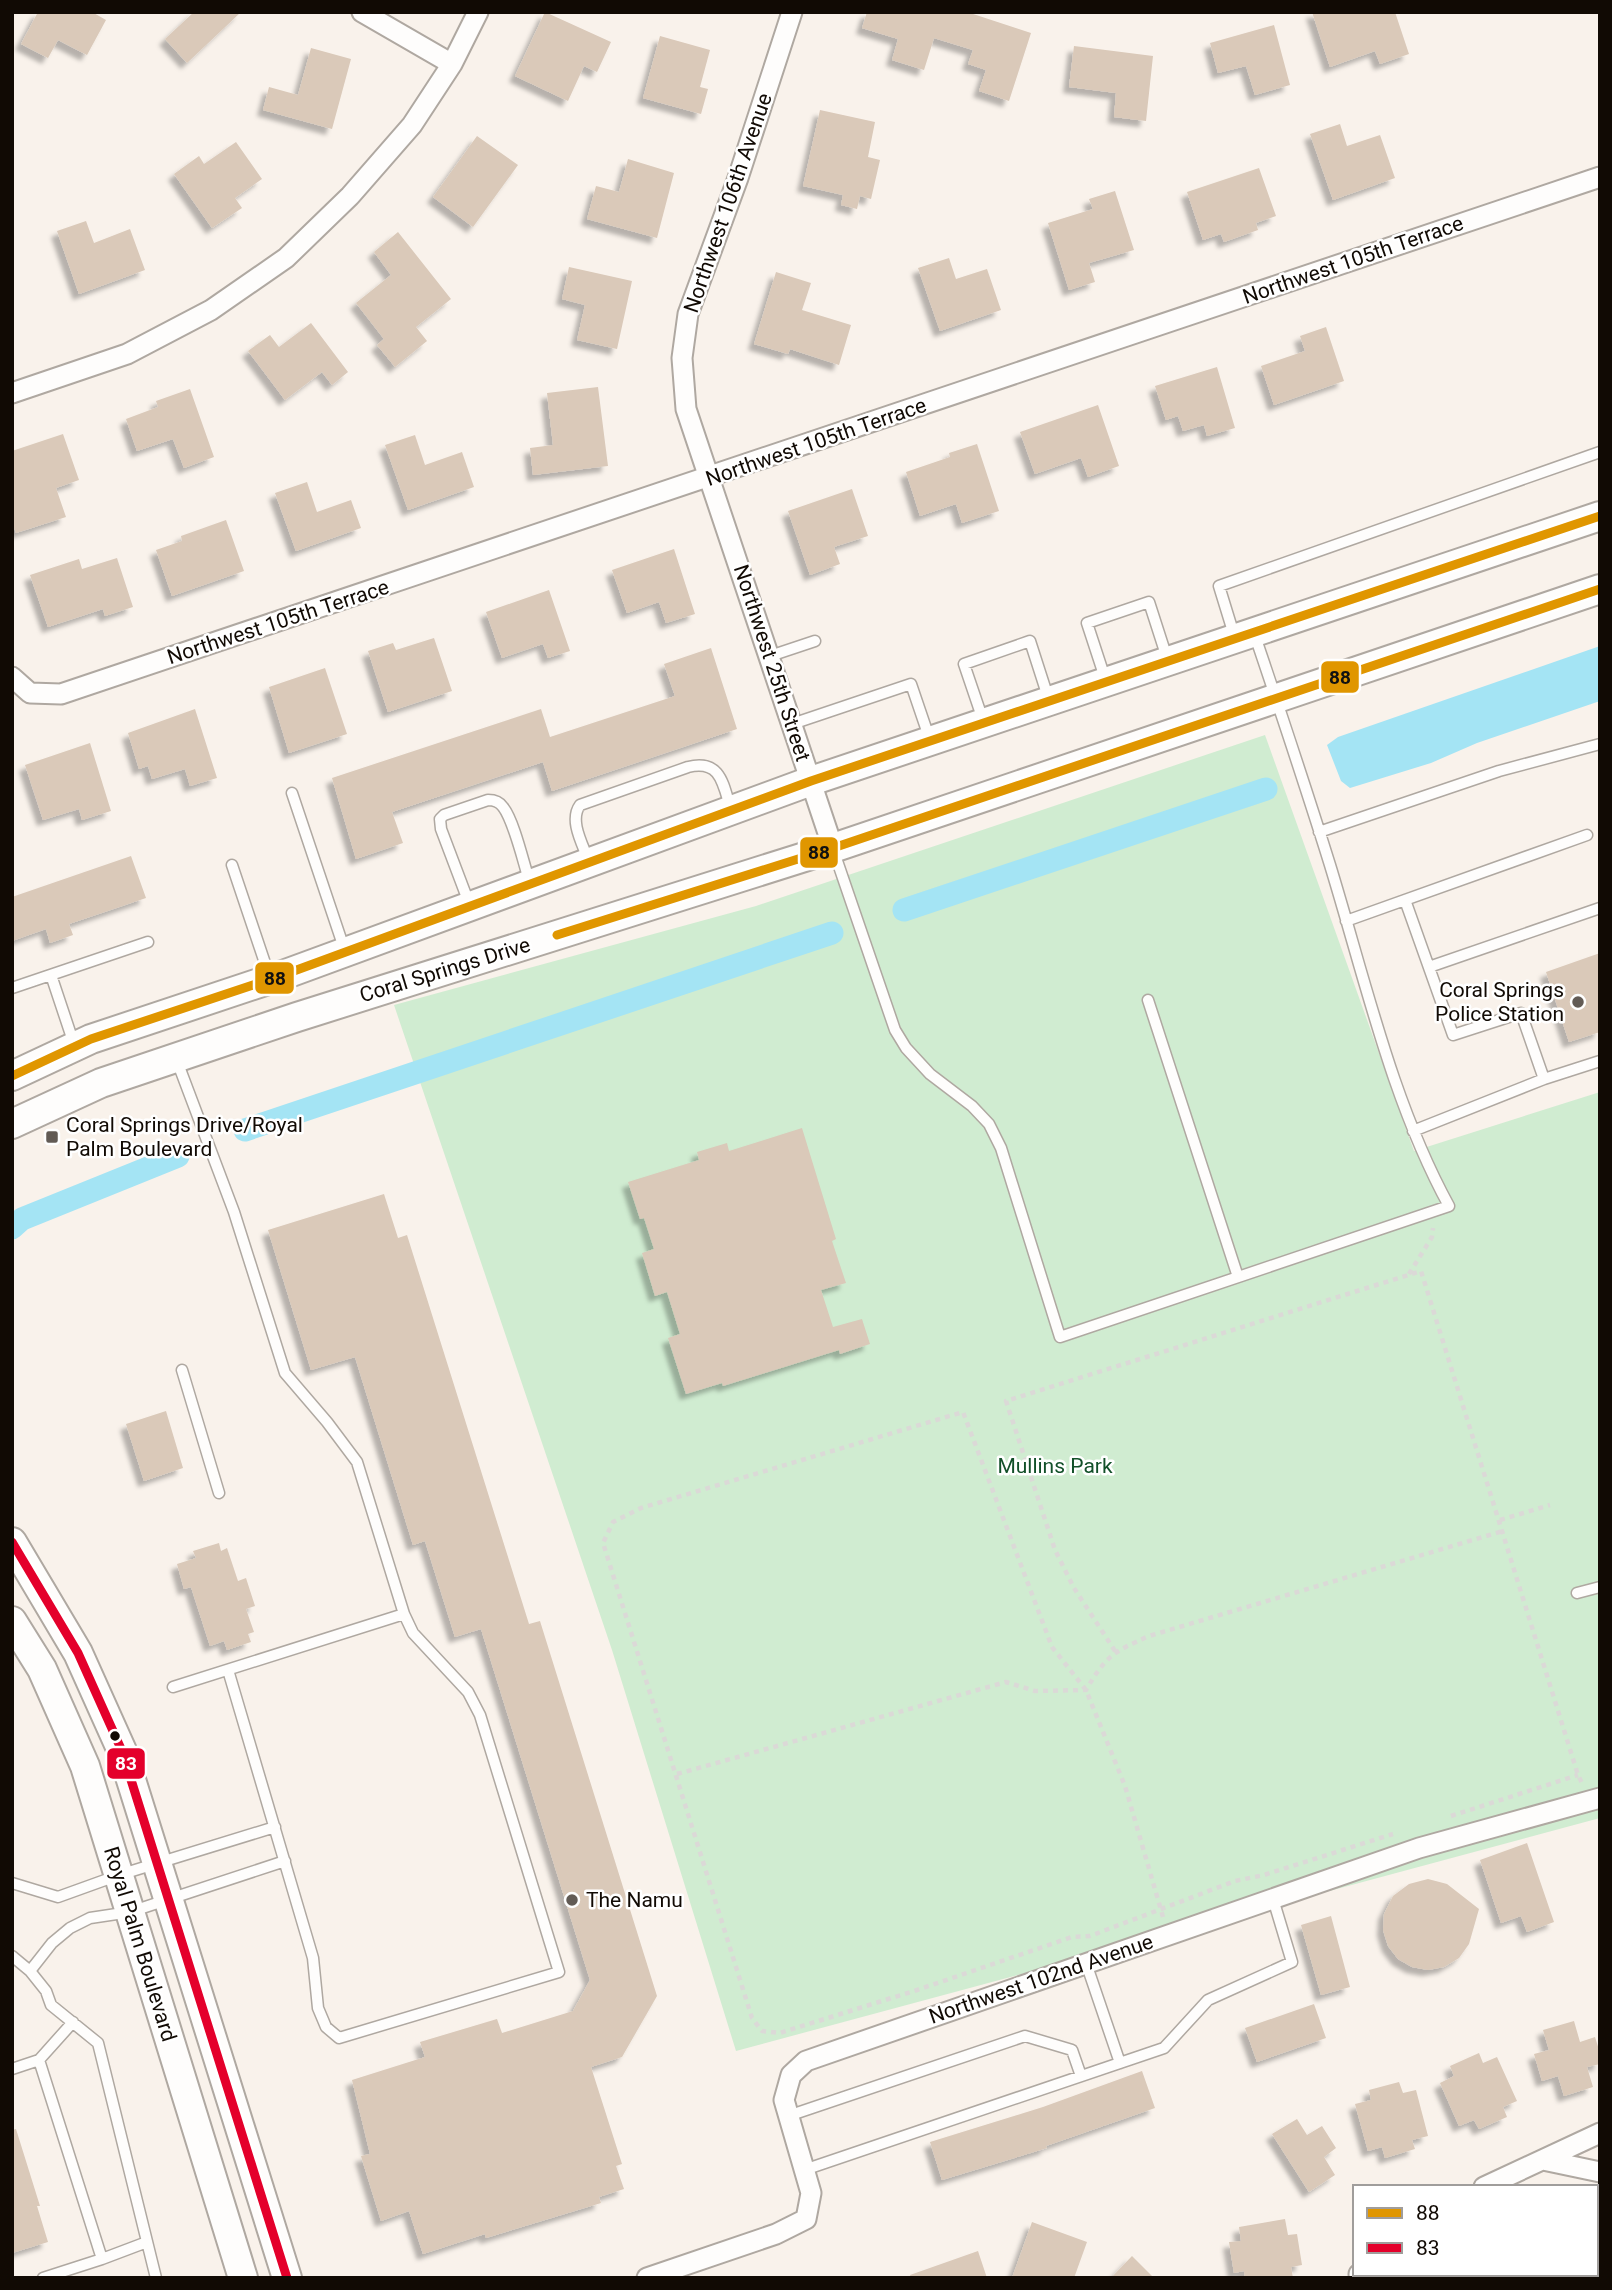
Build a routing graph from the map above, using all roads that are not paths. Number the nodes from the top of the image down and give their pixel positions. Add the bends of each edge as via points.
1 (362, 12) edge
2 (478, 12) edge
3 (792, 12) edge
4 (452, 64) junction
5 (1600, 177) edge
6 (12, 393) edge
7 (1600, 452) edge
8 (710, 478) junction
9 (1600, 516) edge
10 (1600, 589) edge
11 (1245, 635) junction
12 (815, 641) dead end
13 (770, 656) junction
14 (1168, 661) junction
15 (12, 677) edge
16 (1106, 682) junction
17 (1276, 699) junction
18 (1049, 701) junction
19 (984, 723) junction
20 (792, 724) junction
21 (930, 741) junction
22 (1600, 744) edge
23 (811, 781) junction
24 (292, 793) dead end
25 (732, 810) junction
26 (1320, 832) junction
27 (1587, 835) dead end
28 (833, 848) junction
29 (589, 863) junction
30 (232, 865) dead end
31 (530, 884) junction
32 (1405, 900) junction
33 (470, 906) junction
34 (1600, 908) edge
35 (1346, 921) junction
36 (148, 942) dead end
37 (345, 952) junction
38 (1429, 967) junction
39 (51, 975) junction
40 (271, 979) junction
41 (12, 988) edge
42 (1147, 1000) dead end
43 (75, 1046) junction
44 (176, 1058) junction
45 (1600, 1061) edge
46 (12, 1076) edge
47 (1544, 1079) junction
48 (12, 1124) edge
49 (1413, 1131) junction
50 (1238, 1277) junction
51 (182, 1370) dead end
52 (219, 1493) dead end
53 (12, 1542) edge
54 (1600, 1587) edge
55 (1577, 1593) dead end
56 (404, 1614) junction
57 (12, 1621) edge
58 (228, 1670) junction
59 (173, 1687) dead end
60 (1596, 1795) edge
61 (275, 1827) junction
62 (285, 1861) junction
63 (158, 1862) junction
64 (119, 1875) junction
65 (12, 1883) edge
66 (169, 1899) junction
67 (1273, 1899) junction
68 (130, 1912) junction
69 (12, 1956) edge
70 (1086, 1963) junction
71 (30, 1970) junction
72 (73, 2022) junction
73 (39, 2060) junction
74 (1120, 2063) junction
75 (12, 2068) edge
76 (1081, 2076) junction
77 (788, 2116) junction
78 (1600, 2133) edge
79 (1543, 2160) junction
80 (804, 2171) junction
81 (1600, 2172) edge
82 (1488, 2185) edge
83 (146, 2242) junction
84 (102, 2259) junction
85 (43, 2278) edge
86 (156, 2278) edge
87 (243, 2278) edge
88 (287, 2278) edge
89 (648, 2278) edge

1 - 4 street
2 - 4 street
3 - 8 street, Northwest 106th Avenue via 688,314 682,358 686,409
4 - 6 street via 412,125 350,196 286,258 211,310 127,354
5 - 8 street, Northwest 105th Terrace
7 - 11 lane via 1219,586
8 - 13 street, Northwest 25th Street
8 - 15 street, Northwest 105th Terrace via 61,694 30,693
9 - 11 main road
10 - 17 main road, Coral Springs Drive
11 - 14 main road
11 - 17 lane
12 - 13 lane
13 - 20 street, Northwest 25th Street
14 - 16 main road
14 - 16 lane via 1149,602 1087,623
16 - 18 main road
17 - 26 lane
17 - 28 main road, Coral Springs Drive
18 - 19 main road
18 - 19 lane via 1030,641 964,664
19 - 21 main road
20 - 21 lane via 911,684
20 - 23 street, Northwest 25th Street
21 - 23 main road
22 - 26 lane via 1499,771
23 - 25 main road
23 - 28 street, Northwest 25th Street
24 - 37 lane
25 - 29 main road
25 - 29 lane via 716,772 701,764 580,806 575,816
26 - 35 lane
27 - 32 lane
28 - 44 main road, Coral Springs Drive
28 - 50 lane via 895,1030 930,1074 989,1124 1001,1148 1060,1337
29 - 31 main road
30 - 40 lane
31 - 33 main road
31 - 33 lane via 502,805 488,800 444,815 441,829
32 - 35 lane
32 - 38 lane
33 - 37 main road
34 - 38 lane
35 - 49 lane
36 - 39 lane
37 - 40 main road
38 - 47 lane via 1453,1035 1521,1013
39 - 41 lane
39 - 43 lane
40 - 43 main road
42 - 50 lane
43 - 46 main road
44 - 48 main road, Coral Springs Drive via 101,1083
44 - 56 lane via 234,1212 285,1373 357,1462
45 - 47 lane
47 - 49 lane
49 - 50 lane via 1449,1206
51 - 52 lane
53 - 63 main road, Royal Palm Boulevard via 78,1653 122,1751
54 - 55 lane
56 - 58 lane
56 - 62 lane via 413,1633 468,1692 480,1715 559,1972 339,2038 326,2027 318,2008 313,1958
57 - 64 main road, Royal Palm Boulevard via 42,1669 85,1766
58 - 59 lane
58 - 61 lane
60 - 67 street, Northwest 102nd Avenue via 1419,1848
61 - 62 lane
61 - 63 lane
62 - 66 lane
63 - 64 lane
63 - 66 main road, Royal Palm Boulevard
64 - 65 lane via 58,1896
64 - 68 main road, Royal Palm Boulevard
66 - 68 lane
66 - 88 main road, Royal Palm Boulevard
67 - 70 street, Northwest 102nd Avenue
67 - 74 lane via 1292,1962 1208,2000 1164,2048
68 - 71 lane via 90,1918 70,1928
68 - 87 main road, Royal Palm Boulevard
69 - 71 lane
70 - 74 lane
70 - 77 street, Northwest 102nd Avenue via 806,2061 791,2075 783,2100
71 - 72 lane via 51,2005
72 - 73 lane
72 - 83 lane via 98,2043
73 - 75 lane
73 - 84 lane
74 - 76 lane
76 - 77 lane via 1072,2050 1026,2036
76 - 80 lane
77 - 80 street, Northwest 102nd Avenue
78 - 79 street
79 - 81 street
79 - 82 street
80 - 89 street, Northwest 102nd Avenue via 811,2193 806,2219 776,2235
83 - 84 lane
83 - 86 lane
84 - 85 lane

